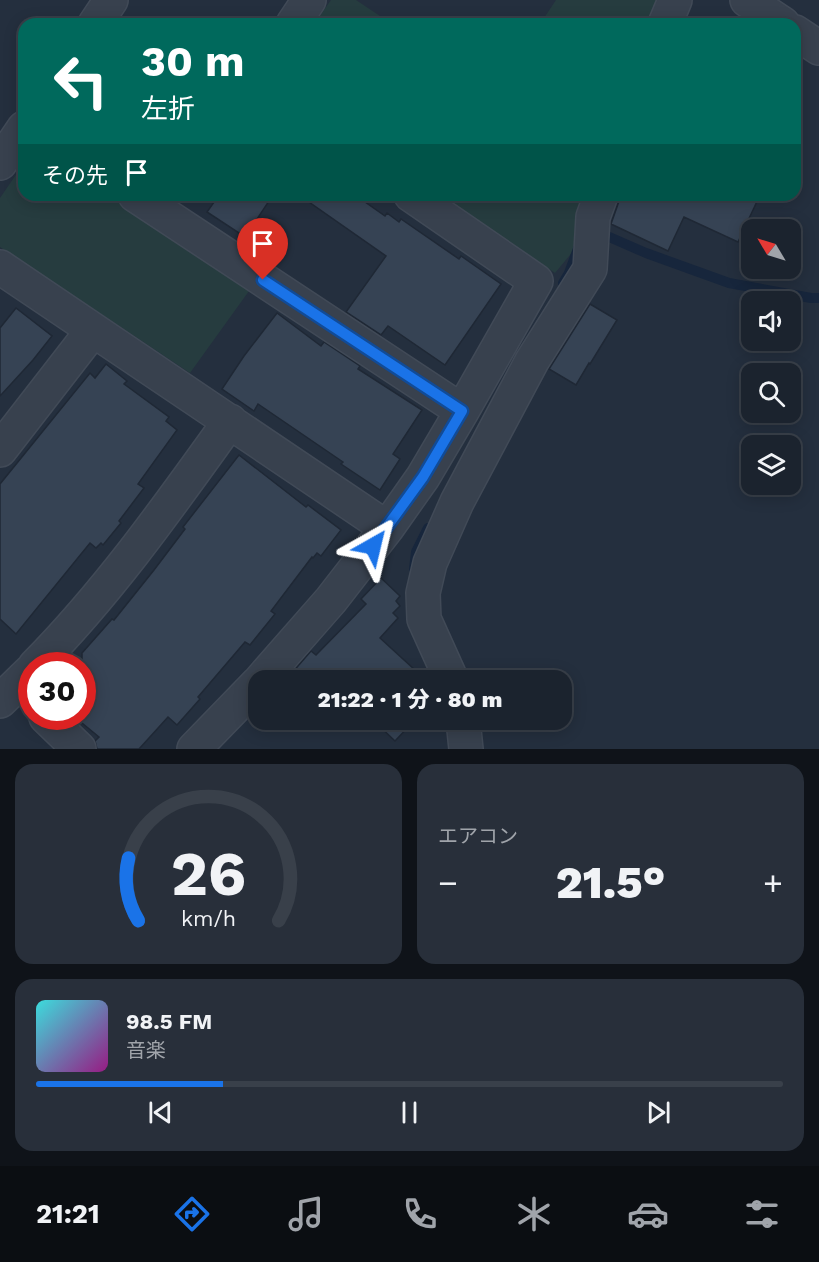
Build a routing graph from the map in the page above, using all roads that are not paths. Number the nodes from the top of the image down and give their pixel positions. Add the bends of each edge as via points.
1 (111, 0) edge
2 (309, 0) edge
3 (675, 0) edge
4 (747, 0) edge
5 (99, 18) edge
6 (297, 18) edge
7 (668, 18) edge
8 (774, 18) edge
9 (801, 36) edge
10 (819, 48) edge
11 (18, 136) edge
12 (0, 162) edge
13 (420, 201) edge
14 (170, 204) edge
15 (597, 206) edge
16 (0, 267) edge
17 (93, 330) junction
18 (462, 411) junction
19 (230, 421) junction
20 (0, 450) edge
21 (387, 528) junction
22 (51, 652) edge
23 (270, 670) edge
24 (447, 670) edge
25 (248, 694) edge
26 (59, 730) edge
27 (464, 730) edge
28 (79, 749) edge
29 (195, 749) edge
30 (466, 749) edge

1 - 5 street
2 - 6 street
3 - 7 street
4 - 8 street
9 - 10 street
11 - 12 street
13 - 18 street via 536,281
14 - 18 street
15 - 24 street via 590,269 532,361 457,502 430,563 423,593 424,619
16 - 17 street
17 - 19 street
17 - 20 street
18 - 21 street
19 - 21 street
19 - 22 street via 146,537
21 - 23 street
25 - 29 street
26 - 28 street
27 - 30 street

